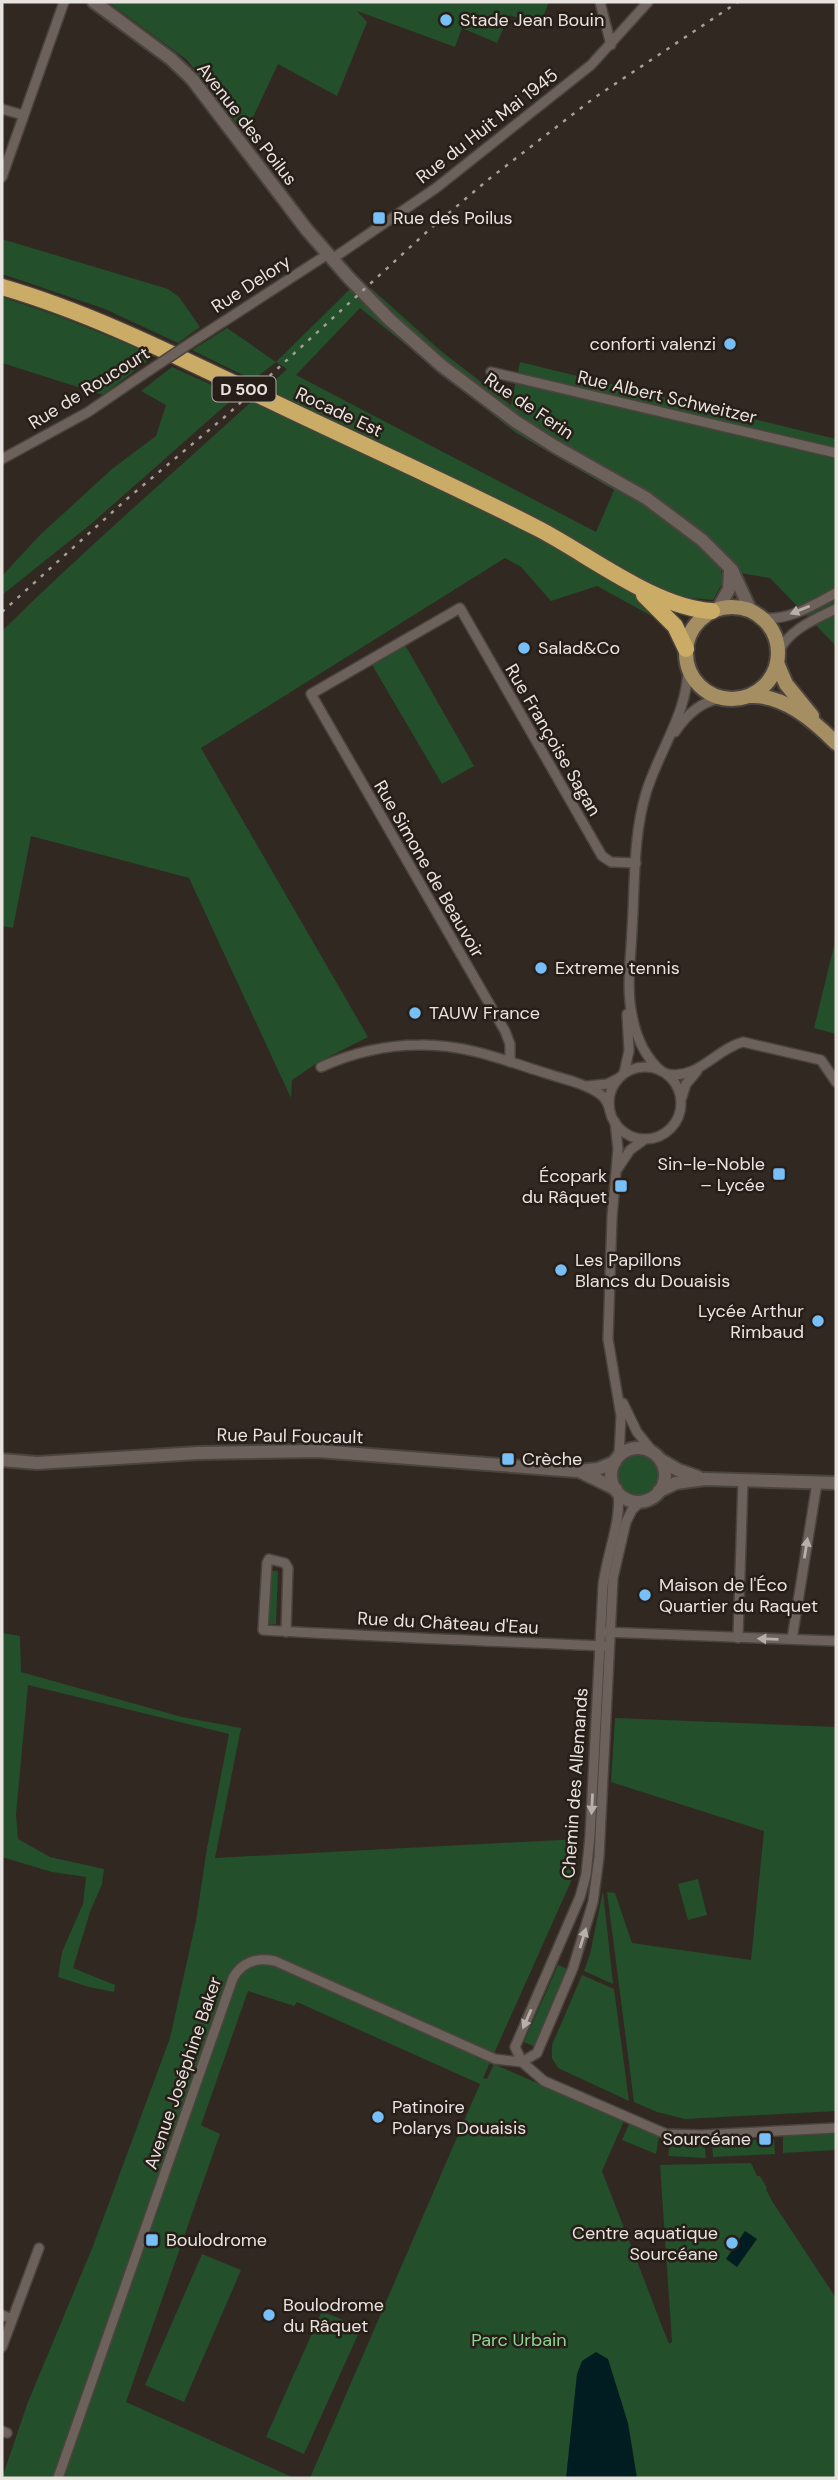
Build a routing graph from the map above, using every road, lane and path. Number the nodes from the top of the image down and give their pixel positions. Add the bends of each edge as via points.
1 (64, 2) edge
2 (94, 2) edge
3 (600, 2) edge
4 (648, 2) edge
5 (611, 45) junction
6 (2, 109) edge
7 (23, 115) junction
8 (2, 177) edge
9 (330, 256) junction
10 (2, 287) edge
11 (192, 342) joint
12 (491, 372) dead end
13 (836, 453) edge
14 (2, 459) edge
15 (728, 564) junction
16 (614, 572) junction
17 (836, 593) edge
18 (836, 609) edge
19 (715, 610) junction
20 (756, 614) junction
21 (686, 649) junction
22 (778, 658) junction
23 (688, 667) junction
24 (311, 694) joint
25 (750, 696) junction
26 (721, 698) junction
27 (831, 738) edge
28 (666, 745) junction
29 (636, 863) junction
30 (629, 988) junction
31 (510, 1062) junction
32 (704, 1065) junction
33 (321, 1067) dead end
34 (663, 1072) junction
35 (622, 1075) junction
36 (836, 1082) edge
37 (581, 1085) junction
38 (681, 1104) junction
39 (609, 1107) junction
40 (615, 1122) junction
41 (645, 1139) junction
42 (615, 1177) junction
43 (617, 1388) junction
44 (657, 1456) junction
45 (617, 1459) junction
46 (2, 1460) edge
47 (577, 1471) junction
48 (705, 1479) junction
49 (743, 1480) junction
50 (817, 1483) junction
51 (836, 1483) edge
52 (617, 1491) junction
53 (659, 1491) junction
54 (641, 1501) junction
55 (286, 1632) junction
56 (605, 1632) junction
57 (738, 1638) junction
58 (792, 1639) junction
59 (836, 1641) edge
60 (604, 1646) junction
61 (522, 2062) junction
62 (836, 2128) edge
63 (39, 2248) dead end
64 (2, 2315) edge
65 (12, 2319) junction
66 (2, 2347) edge
67 (58, 2478) edge

1 - 7 street
2 - 9 street, Avenue des Poilus via 192,79
3 - 5 street
4 - 5 street, Rue du Huit Mai 1945
5 - 9 street, Rue du Huit Mai 1945 via 443,183
6 - 7 street
7 - 8 street
9 - 11 street, Rue Delory
9 - 15 street, Rue de Ferin via 397,327 478,394 544,440 652,502
10 - 16 highway, Rocade Est / D 500 via 69,309 151,345 539,529
11 - 14 street, Rue de Roucourt, bridge via 88,412
12 - 13 street, Rue Albert Schweitzer
15 - 19 street via 731,584
15 - 20 street, Rue de Ferin
16 - 19 highway, Rocade Est / D 500 via 680,606
16 - 21 highway, Rocade Est / D 500 via 671,621
17 -> 20 street via 784,616 772,619
18 - 22 street via 796,632
19 - 20 main road via 734,607
19 - 21 main road via 694,627
20 - 22 main road via 774,633
21 - 23 main road
22 - 25 main road via 766,685
22 - 27 main road via 786,684
23 - 26 main road via 699,685
23 - 28 street via 686,694
24 - 29 street, Rue Françoise Sagan via 460,608 602,856 611,862
24 - 31 street, Rue Simone de Beauvoir via 505,1031
25 - 26 main road
25 - 27 main road via 778,700
26 - 28 street via 691,713
28 - 29 street via 645,795
29 - 30 street
30 - 34 street via 640,1045
30 - 35 street via 629,1060
31 - 33 street via 467,1049 420,1045 370,1051
31 - 37 street
32 - 34 street via 679,1075
32 - 36 street via 743,1042 821,1060
32 - 38 street via 686,1084
34 - 35 street via 645,1067
34 - 38 street via 677,1087
35 - 37 street via 600,1086
35 - 39 street via 611,1091
37 - 39 street via 604,1097
38 - 41 street via 669,1129
39 - 40 street
40 - 41 street via 625,1133
40 - 42 street
41 - 42 street via 626,1153
42 - 43 street via 608,1339
43 - 44 street via 634,1427
43 - 45 street via 621,1423
44 - 45 street via 635,1448
44 - 48 street via 678,1470
44 - 53 street via 665,1476
45 - 47 street, Rue Paul Foucault via 598,1469
45 - 52 street via 611,1474
46 - 47 street, Rue Paul Foucault via 30,1463 318,1451
47 - 52 street, Rue Paul Foucault
48 - 49 street
48 - 53 street
49 - 50 street
49 - 57 street
50 - 51 street
58 -> 50 street
52 - 54 street via 626,1499
52 - 56 street, Chemin des Allemands via 619,1510 605,1569
53 - 54 street
54 - 56 street, Chemin des Allemands via 628,1517 617,1555
55 - 55 street, Rue du Château d'Eau via 289,1568 269,1559 263,1630
55 - 60 street, Rue du Château d'Eau
56 - 57 street
56 - 60 street, Chemin des Allemands
58 -> 57 street
58 - 59 street
60 -> 61 street, Chemin des Allemands via 586,1875 516,2045
61 -> 60 street, Chemin des Allemands via 537,2053 573,1968 595,1894
61 - 62 street via 544,2081 666,2134
61 - 67 street, Avenue Joséphine Baker via 494,2058 275,1961 257,1959 240,1968
63 - 65 street
64 - 65 street
65 - 66 street

